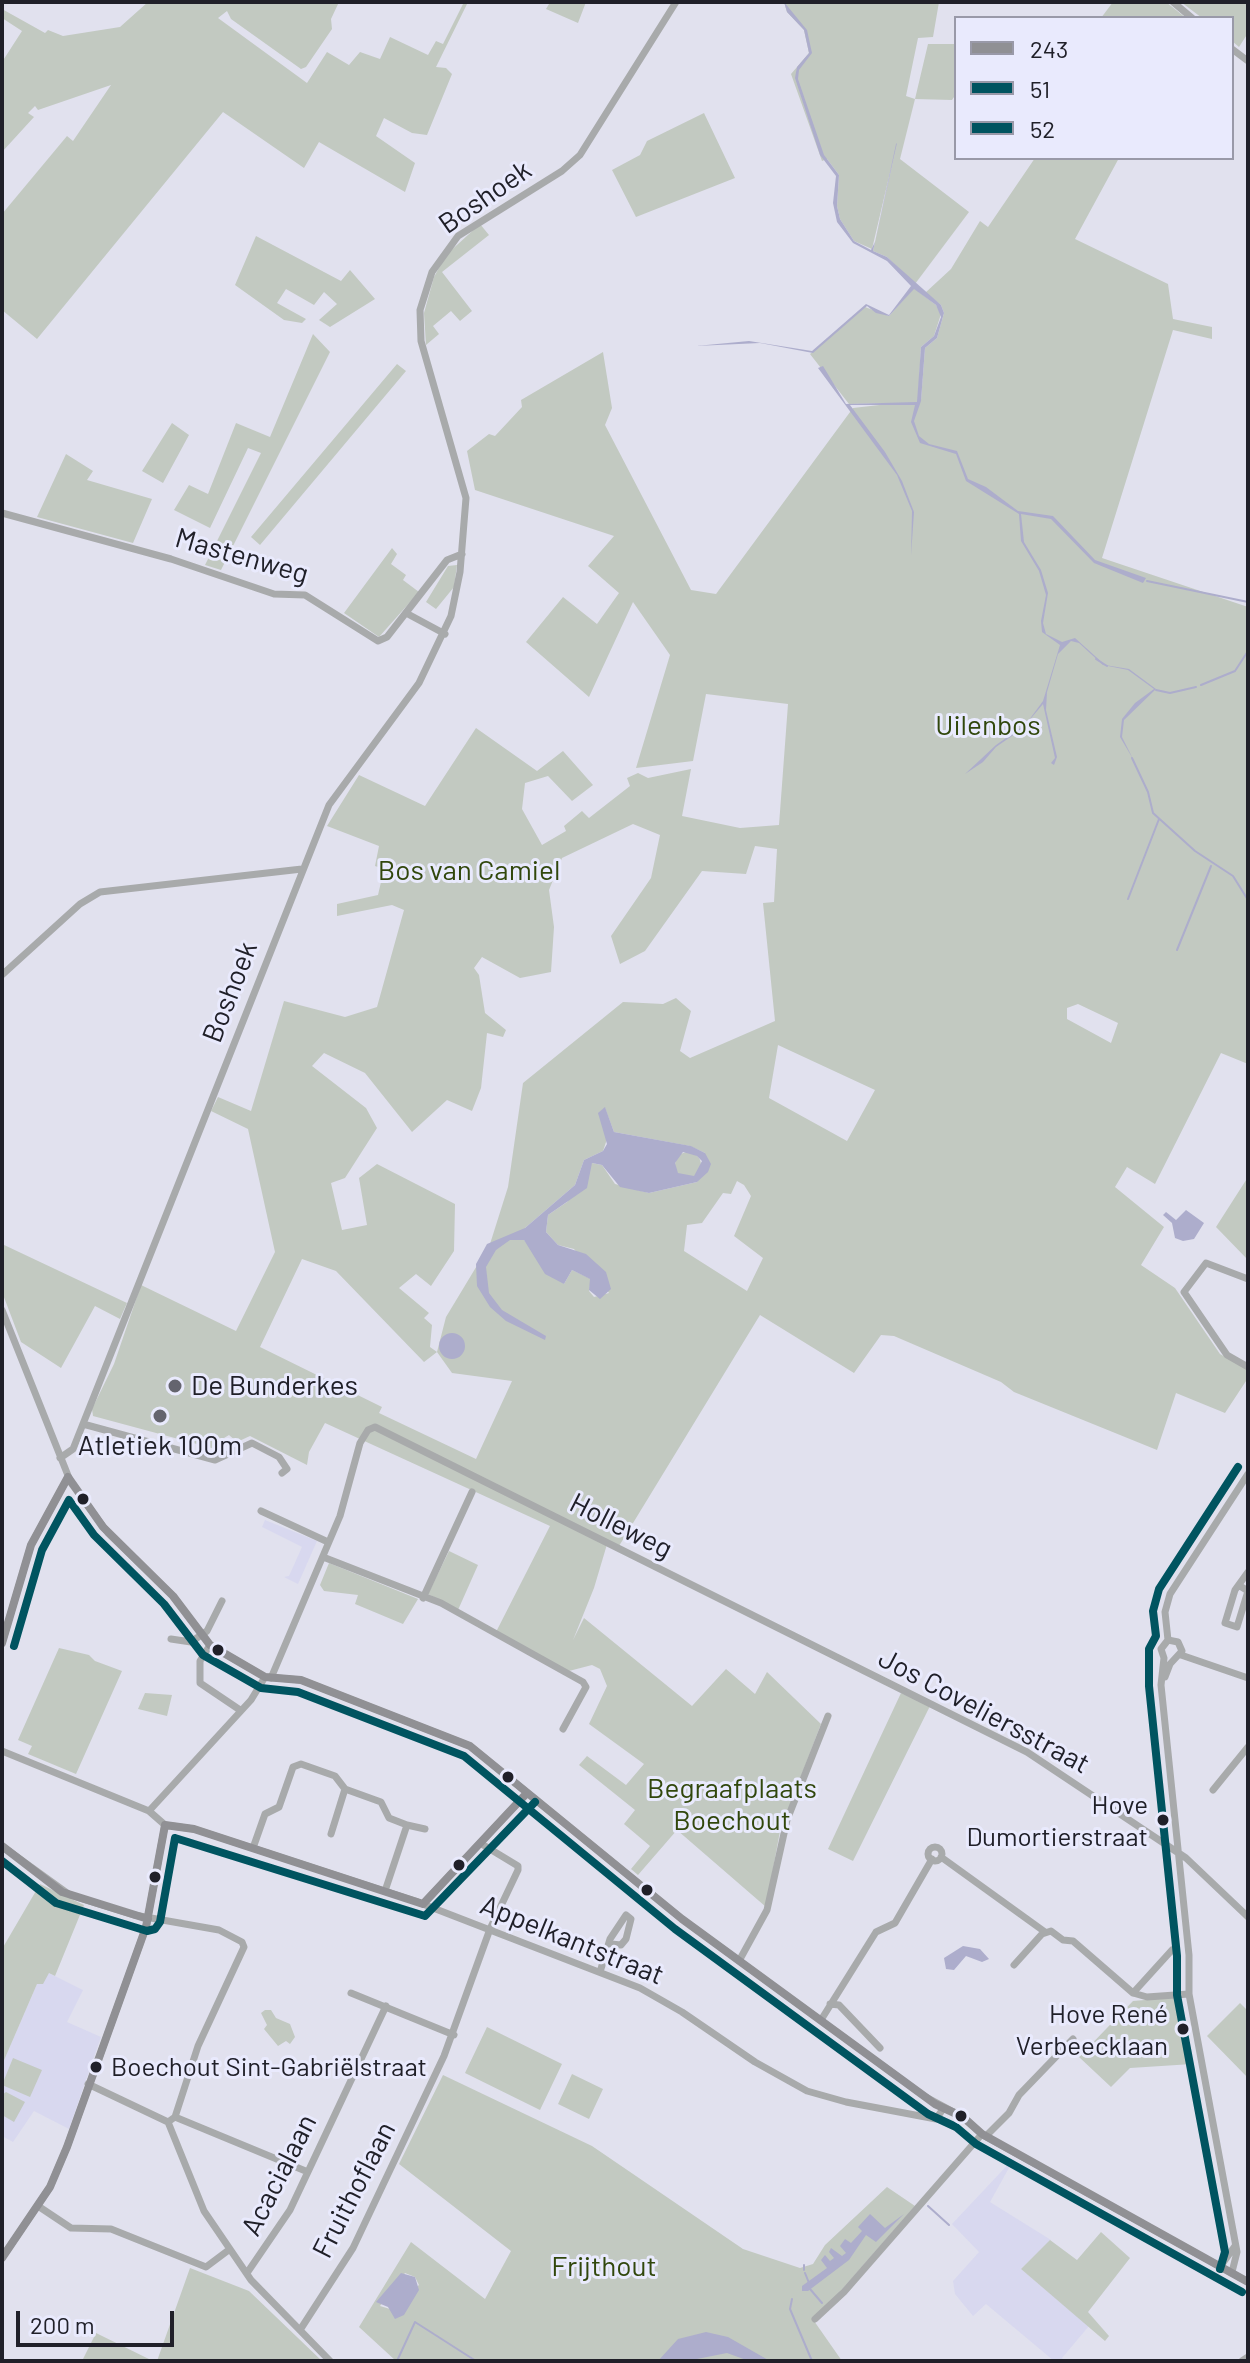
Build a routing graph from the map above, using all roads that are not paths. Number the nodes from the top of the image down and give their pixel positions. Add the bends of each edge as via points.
1 (676, 2) edge
2 (1173, 2) edge
3 (1190, 16) edge
4 (2, 513) edge
5 (462, 554) junction
6 (406, 613) junction
7 (445, 634) junction
8 (302, 869) junction
9 (2, 975) edge
10 (1248, 1279) edge
11 (2, 1310) edge
12 (1248, 1367) edge
13 (83, 1424) junction
14 (60, 1458) junction
15 (288, 1469) dead end
16 (1248, 1474) edge
17 (68, 1477) junction
18 (472, 1492) dead end
19 (261, 1511) dead end
20 (328, 1542) junction
21 (323, 1557) junction
22 (1248, 1572) edge
23 (1240, 1586) junction
24 (423, 1598) junction
25 (222, 1601) dead end
26 (202, 1634) junction
27 (171, 1639) dead end
28 (1168, 1640) junction
29 (2, 1643) edge
30 (210, 1645) junction
31 (1181, 1655) junction
32 (1168, 1659) junction
33 (847, 1665) joint
34 (268, 1678) junction
35 (1248, 1678) edge
36 (240, 1710) junction
37 (828, 1716) dead end
38 (563, 1729) dead end
39 (1248, 1747) edge
40 (2, 1751) edge
41 (345, 1789) junction
42 (1213, 1790) dead end
43 (526, 1794) junction
44 (149, 1811) junction
45 (165, 1825) junction
46 (407, 1825) junction
47 (425, 1829) dead end
48 (331, 1834) dead end
49 (480, 1843) junction
50 (2, 1846) edge
51 (253, 1848) junction
52 (1178, 1853) junction
53 (385, 1891) junction
54 (423, 1904) junction
55 (1248, 1917) edge
56 (148, 1919) junction
57 (490, 1929) junction
58 (1045, 1932) junction
59 (611, 1944) dead end
60 (1172, 1950) dead end
61 (739, 1961) junction
62 (1014, 1965) dead end
63 (600, 1972) junction
64 (351, 1993) dead end
65 (1133, 1993) junction
66 (1189, 1994) junction
67 (830, 2004) junction
68 (386, 2006) junction
69 (821, 2020) junction
70 (454, 2035) junction
71 (1073, 2039) dead end
72 (880, 2048) dead end
73 (88, 2084) junction
74 (945, 2110) junction
75 (172, 2119) junction
76 (984, 2135) junction
77 (308, 2172) junction
78 (38, 2206) junction
79 (1235, 2246) junction
80 (230, 2249) junction
81 (2, 2258) edge
82 (1220, 2267) junction
83 (1232, 2272) junction
84 (247, 2273) junction
85 (1248, 2282) edge
86 (815, 2319) dead end
87 (300, 2330) junction
88 (1248, 2357) edge
89 (330, 2361) edge
90 (1242, 2361) edge

1 - 5 street, Boshoek via 580,155 458,236 432,272 420,310 421,341 466,498
2 - 3 street
4 - 6 street, Mastenweg via 171,559 274,594 305,595 378,641
5 - 6 street via 447,560
5 - 7 street, Boshoek
6 - 7 street
7 - 8 street, Boshoek via 409,699 329,805
8 - 9 street via 100,892
8 - 13 street, Boshoek
10 - 12 street via 1206,1263 1184,1292 1227,1355
11 - 14 street
13 - 14 street, Boshoek via 72,1452
13 - 15 street via 215,1460 252,1443 278,1455
14 - 17 street
16 - 28 street via 1170,1594 1164,1616
17 - 26 street via 103,1527 173,1596
17 - 29 street via 31,1545
18 - 24 street
19 - 20 street
20 - 21 street
20 - 33 street, Holleweg via 343,1508 353,1461 368,1430 375,1427
21 - 24 street
21 - 34 street
22 - 23 street
23 - 23 street via 1225,1623 1237,1627 1248,1591
24 - 38 street via 441,1603 586,1687
25 - 26 street
26 - 27 street via 191,1642
26 - 30 street
28 - 31 street via 1180,1644
28 - 32 street via 1162,1647
30 - 34 street
30 - 36 street via 200,1661 200,1683
31 - 32 street
31 - 35 street
32 - 52 street via 1163,1696
33 - 52 street, Jos Coveliersstraat via 1027,1752
34 - 36 street
34 - 43 street via 297,1678 460,1740
36 - 44 street
37 - 61 street via 787,1820 767,1910
39 - 42 street
40 - 44 street
41 - 46 street via 381,1802 389,1818
41 - 48 street
41 - 51 street via 335,1776 295,1765 279,1807 265,1814
43 - 49 street
43 - 61 street
44 - 45 street
45 - 51 street, Appelkantstraat
45 - 56 street
46 - 47 street
46 - 53 street
49 - 54 street
49 - 57 street, Fruithoflaan via 518,1866
50 - 56 street via 62,1892
51 - 53 street, Appelkantstraat
52 - 55 street, Jos Coveliersstraat
52 - 66 street
53 - 54 street, Appelkantstraat
54 - 57 street, Appelkantstraat
56 - 73 street
56 - 75 street via 229,1933 244,1947 198,2046
57 - 63 street, Appelkantstraat
57 - 70 street, Fruithoflaan
58 - 62 street
58 - 65 street via 1073,1941
58 - 67 street via 941,1857 932,1859 895,1923 876,1932
59 - 63 street
60 - 65 street
61 - 69 street
63 - 74 street, Appelkantstraat via 672,2006 807,2091 936,2119
64 - 68 street
65 - 66 street
66 - 79 street
67 - 69 street
67 - 72 street via 839,2005
68 - 70 street
68 - 77 street, Acacialaan
69 - 74 street
70 - 87 street, Fruithoflaan via 353,2248
71 - 76 street
73 - 75 street
73 - 78 street via 60,2164
74 - 76 street
75 - 77 street
75 - 80 street via 200,2203
76 - 82 street
76 - 86 street
77 - 84 street, Acacialaan via 281,2227
78 - 80 street via 71,2228 111,2229 206,2267
78 - 81 street
79 - 82 street
79 - 83 street
80 - 84 street
82 - 83 street
83 - 85 street
84 - 87 street
87 - 89 street
88 - 90 street

